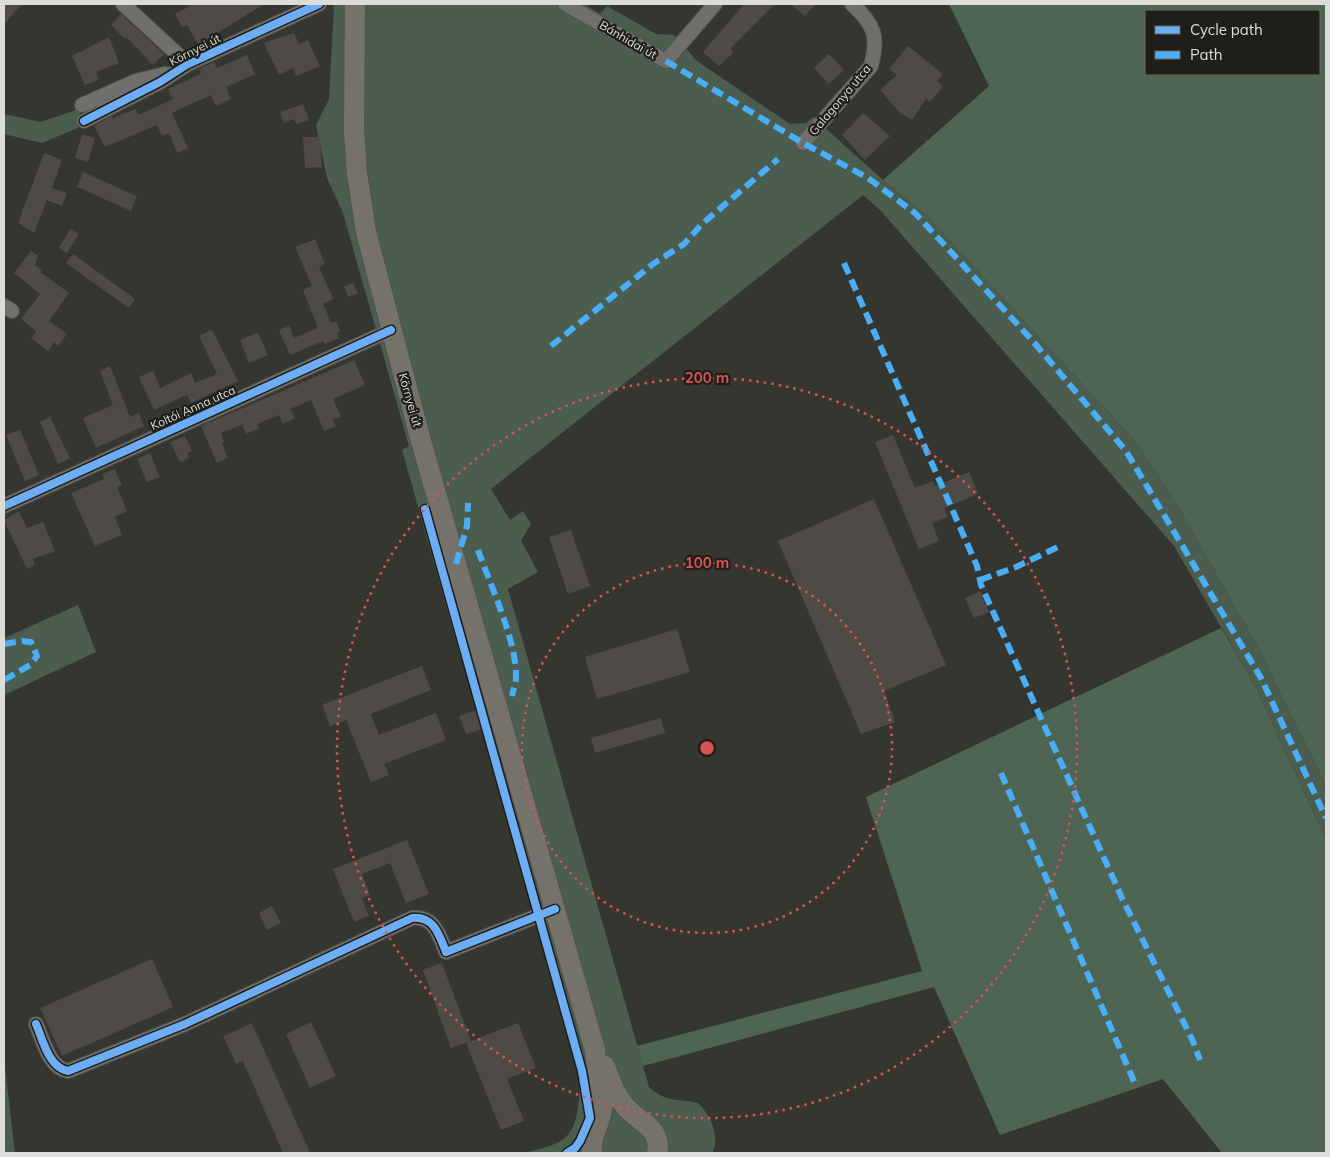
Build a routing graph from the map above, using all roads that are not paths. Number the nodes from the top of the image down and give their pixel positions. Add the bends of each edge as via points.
1 (123, 4) edge
2 (319, 4) edge
3 (355, 4) edge
4 (564, 4) edge
5 (715, 4) edge
6 (852, 4) edge
7 (188, 64) junction
8 (173, 73) junction
9 (82, 105) dead end
10 (84, 121) dead end
11 (803, 143) dead end
12 (391, 330) junction
13 (4, 506) edge
14 (555, 909) junction
15 (36, 1024) dead end
16 (595, 1050) junction
17 (635, 1116) junction
18 (597, 1129) junction
19 (592, 1153) edge
20 (657, 1153) edge

1 - 7 street
2 - 7 street, Környei út
3 - 12 main road, Környei út via 353,84 357,173 366,232
4 - 5 street, Bánhidai út via 666,61
6 - 11 street, Galagonya utca via 875,34 871,66
7 - 8 street, Környei út
8 - 9 street, Környei út via 136,81
8 - 10 street, Környei út
12 - 13 street, Koltói Anna utca
12 - 14 main road, Környei út
14 - 15 street via 446,952 434,924 425,918 412,918 185,1024 68,1071 54,1064
14 - 16 main road, Környei út
16 - 17 main road via 603,1060 619,1099
16 - 18 main road via 602,1098
17 - 18 main road via 614,1116
17 - 20 main road via 652,1129 657,1139
18 - 19 main road

